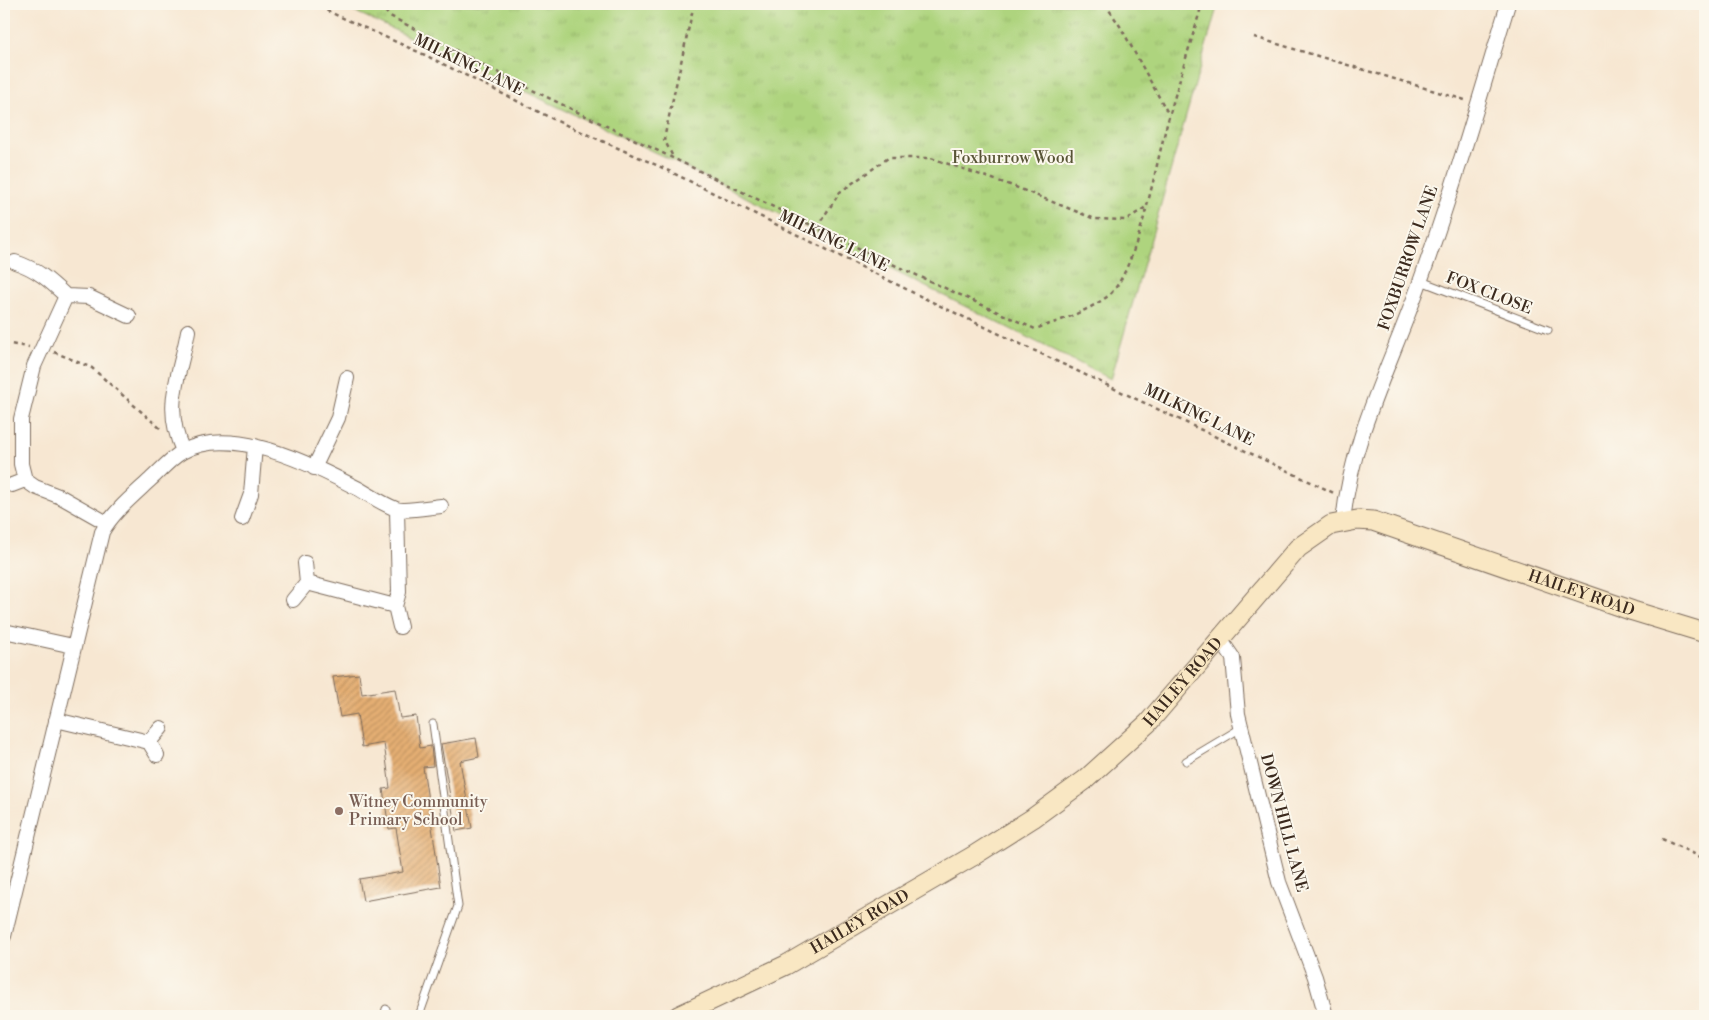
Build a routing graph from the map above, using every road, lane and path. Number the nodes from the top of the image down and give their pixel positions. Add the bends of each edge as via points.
1 (312, 4) edge
2 (381, 4) edge
3 (694, 4) edge
4 (1105, 4) edge
5 (1202, 4) edge
6 (1508, 4) edge
7 (1254, 37) dead end
8 (1478, 106) junction
9 (1169, 117) junction
10 (673, 156) junction
11 (1147, 206) junction
12 (817, 227) junction
13 (15, 262) dead end
14 (1421, 282) junction
15 (66, 296) junction
16 (129, 316) dead end
17 (1548, 330) dead end
18 (188, 331) dead end
19 (4, 343) edge
20 (42, 348) junction
21 (347, 378) dead end
22 (176, 436) junction
23 (255, 446) junction
24 (183, 452) junction
25 (314, 468) junction
26 (25, 480) junction
27 (12, 485) dead end
28 (1346, 498) junction
29 (441, 506) dead end
30 (397, 510) junction
31 (242, 519) dead end
32 (107, 523) junction
33 (1343, 523) junction
34 (305, 563) dead end
35 (307, 583) junction
36 (293, 600) dead end
37 (395, 606) junction
38 (400, 627) dead end
39 (4, 631) edge
40 (1705, 633) edge
41 (1220, 638) junction
42 (73, 646) junction
43 (56, 720) junction
44 (433, 724) dead end
45 (161, 728) dead end
46 (1241, 728) junction
47 (149, 742) junction
48 (156, 755) dead end
49 (1186, 761) dead end
50 (1662, 839) dead end
51 (1705, 859) edge
52 (4, 936) edge
53 (419, 1016) edge
54 (678, 1016) edge
55 (1326, 1016) edge

1 - 28 path, MILKING LANE via 663,168 921,297
2 - 10 path via 388,16 524,86
3 - 10 path via 664,138
4 - 9 path
5 - 9 path
6 - 8 street, FOXBURROW LANE
7 - 8 path
8 - 14 street, FOXBURROW LANE
9 - 11 path
10 - 12 path
11 - 12 path via 1126,220 1095,219 931,158 888,158 840,192
11 - 12 path via 1124,276 1108,296 1070,318 1035,329
13 - 15 street via 31,267
14 - 17 lane, FOX CLOSE
14 - 28 street, FOXBURROW LANE via 1360,440
15 - 16 street via 89,297
15 - 20 street
18 - 22 street via 172,398
19 - 20 path
20 - 22 path via 92,368 162,430
20 - 26 street via 34,366 22,419 21,464
21 - 25 street via 338,418
22 - 24 street
23 - 24 street via 218,443 198,445
23 - 25 street
23 - 31 street via 251,494
24 - 32 street
25 - 30 street
26 - 27 street
26 - 32 street
28 - 33 street, FOXBURROW LANE
29 - 30 street
30 - 37 street via 400,592
32 - 42 street
33 - 40 main road, HAILEY ROAD via 1373,521
33 - 41 main road, HAILEY ROAD via 1331,525 1298,548
34 - 35 street
35 - 36 street
35 - 37 street
37 - 38 street
39 - 42 street
41 - 46 street, DOWN HILL LANE via 1233,658
41 - 54 main road, HAILEY ROAD via 1148,723 1085,780 1033,818 793,960
42 - 43 street
43 - 47 street
43 - 52 street
44 - 53 lane via 458,906
45 - 47 street
46 - 49 lane
46 - 55 street, DOWN HILL LANE via 1279,882 1316,978
47 - 48 street
50 - 51 path

